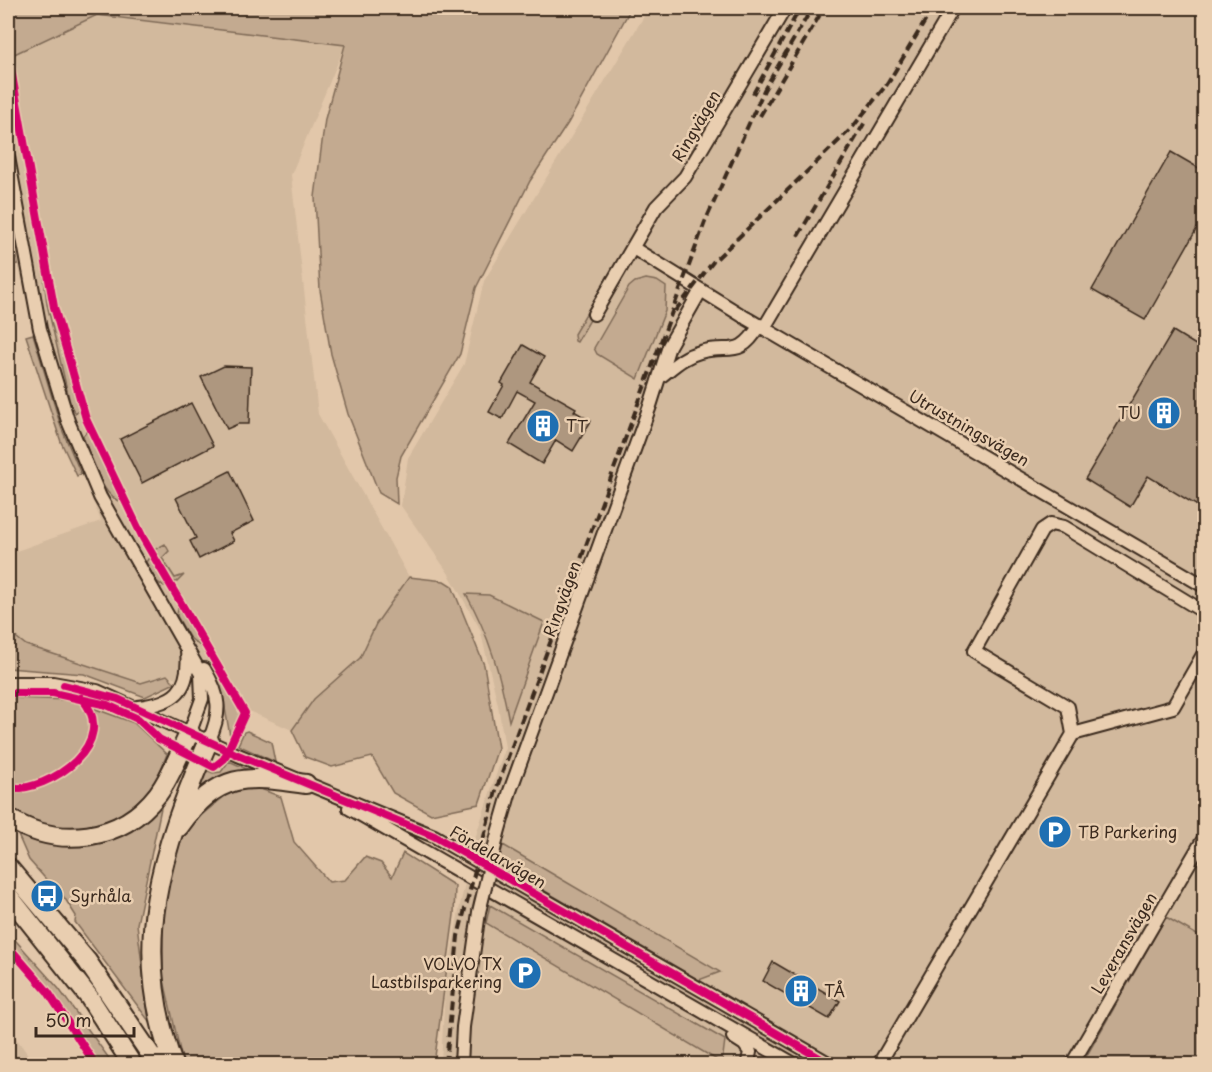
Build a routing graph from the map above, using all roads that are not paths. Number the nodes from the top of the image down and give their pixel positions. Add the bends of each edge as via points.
1 (785, 8) edge
2 (953, 8) edge
3 (8, 157) edge
4 (633, 248) junction
5 (701, 290) junction
6 (594, 314) dead end
7 (762, 327) junction
8 (660, 377) junction
9 (1204, 586) edge
10 (1204, 612) edge
11 (1204, 653) edge
12 (190, 654) junction
13 (8, 683) edge
14 (136, 707) junction
15 (190, 732) junction
16 (1073, 734) junction
17 (209, 740) junction
18 (306, 784) junction
19 (8, 818) edge
20 (1204, 838) edge
21 (167, 843) junction
22 (8, 867) edge
23 (8, 895) edge
24 (8, 913) edge
25 (712, 1016) junction
26 (761, 1024) junction
27 (781, 1043) junction
28 (748, 1062) dead end
29 (790, 1064) edge
30 (124, 1065) edge
31 (132, 1065) edge
32 (157, 1065) edge
33 (173, 1065) edge
34 (461, 1065) edge
35 (817, 1065) edge
36 (830, 1065) edge
37 (879, 1065) edge
38 (1072, 1065) edge

1 - 4 street, Ringvägen via 685,177 656,207
2 - 7 street
3 - 12 street via 40,329 64,410 100,496
4 - 5 street
4 - 6 street, Ringvägen
5 - 7 street, Utrustningsvägen
5 - 8 street, Ringvägen via 669,346
7 - 8 street via 740,347 701,351 682,359
7 - 9 street, Utrustningsvägen
8 - 34 street, Ringvägen, bridge via 498,832 479,912
10 - 16 street via 1064,527 1051,524 1042,530 974,651 1068,707
11 - 16 street via 1173,707
12 - 14 street via 177,695 164,703
12 - 15 street via 201,674 203,690
12 - 17 street via 199,662 217,695 219,714
13 - 14 street, Fördelarvägen via 76,686
14 - 15 street, Fördelarvägen
15 - 17 street, Fördelarvägen
15 - 19 main road via 157,795 142,811 115,828 86,837 57,837 33,831
16 - 37 street
17 - 18 street, Fördelarvägen
17 - 21 main road
18 - 21 main road via 260,777 227,783 200,802
18 - 25 street, Fördelarvägen
18 - 26 street, Fördelarvägen via 434,836 720,1004
20 - 38 street, Leveransvägen
21 - 33 main road via 155,897 153,970 159,1019
22 - 32 main road via 87,961
23 - 31 main road via 88,997
24 - 30 main road
25 - 28 street, Fördelarvägen via 719,1029 744,1044 750,1053
25 - 29 street, Fördelarvägen
26 - 27 street, Fördelarvägen
26 - 36 street, Fördelarvägen
27 - 29 street, Fördelarvägen
27 - 35 street

